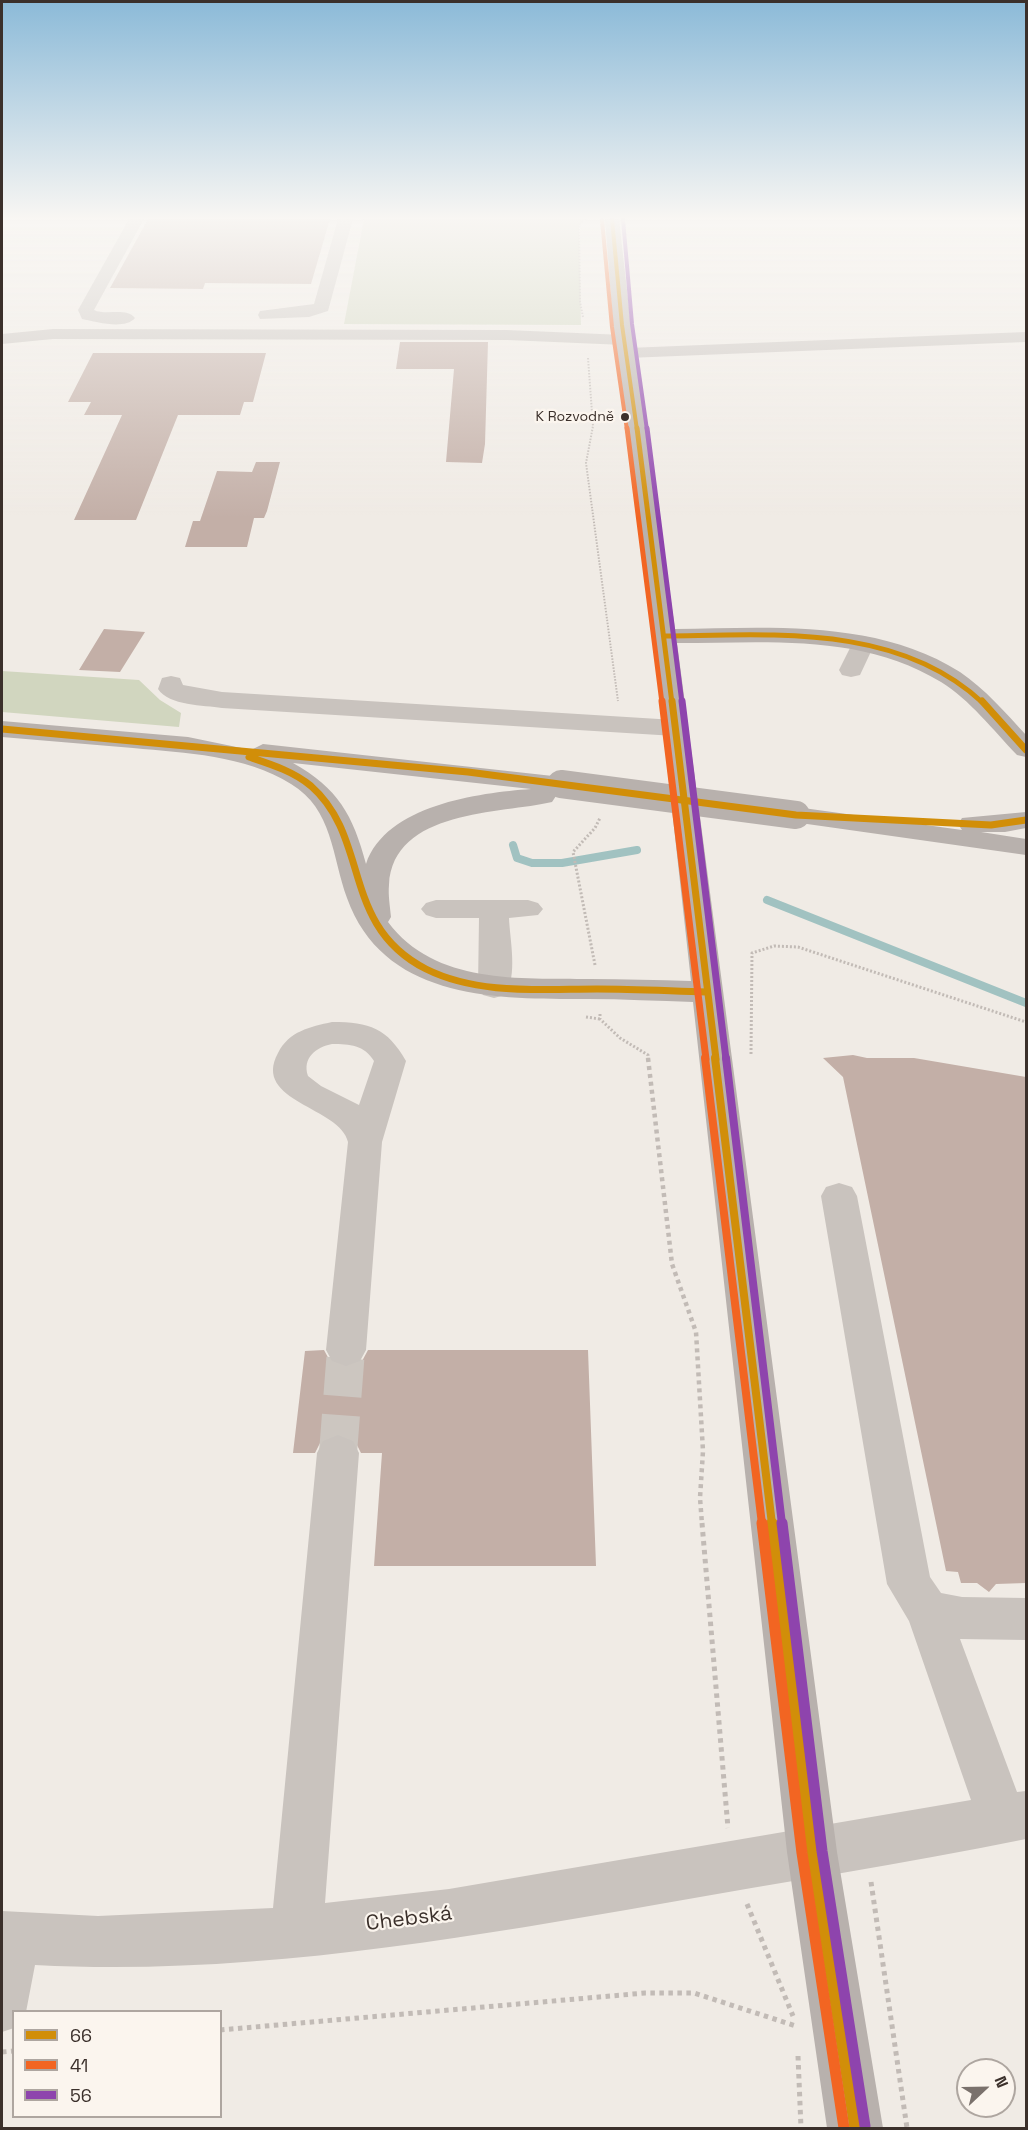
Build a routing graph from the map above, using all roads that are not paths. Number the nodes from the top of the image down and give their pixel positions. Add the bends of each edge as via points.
1 (240, 318) edge
2 (623, 318) edge
3 (10, 334) edge
4 (229, 334) junction
5 (1026, 338) edge
6 (626, 346) junction
7 (664, 636) junction
8 (862, 643) junction
9 (851, 670) dead end
10 (171, 683) dead end
11 (675, 728) junction
12 (2, 729) edge
13 (168, 743) junction
14 (1026, 749) edge
15 (561, 789) junction
16 (843, 818) junction
17 (1026, 820) edge
18 (1026, 847) edge
19 (436, 909) dead end
20 (494, 909) junction
21 (528, 909) dead end
22 (386, 941) junction
23 (494, 988) junction
24 (706, 992) junction
25 (365, 1142) dead end
26 (840, 1196) dead end
27 (346, 1350) tunnel mouth
28 (338, 1453) tunnel mouth
29 (928, 1611) junction
30 (1026, 1619) edge
31 (1014, 1817) edge
32 (812, 1852) junction
33 (297, 1932) junction
34 (7, 1937) edge
35 (2, 2006) edge
36 (855, 2128) edge

1 - 4 street
2 - 6 main road
3 - 4 street
4 - 6 street via 507,335 587,338
5 - 6 street via 653,353
6 - 7 main road
7 - 8 main road via 808,638
7 - 11 main road
8 - 9 street
8 - 14 main road via 907,655 950,677 979,700
10 - 11 street via 170,689 190,696 222,700
11 - 24 main road
12 - 13 main road
13 - 15 main road via 468,772
13 - 22 main road via 255,758 287,771 319,793 342,829 362,903
15 - 16 main road, bridge
15 - 22 main road via 449,809 402,835 383,859 373,888 377,922
16 - 17 main road via 991,825
16 - 18 main road
19 - 20 street
20 - 21 street
20 - 23 street
22 - 23 main road via 405,956 448,978
23 - 24 main road via 600,1004
24 - 32 main road
25 - 27 street
26 - 29 street via 909,1584
28 - 33 street
29 - 30 street via 962,1618
29 - 31 street
31 - 32 street, Chebská
32 - 33 street, Chebská via 449,1915
32 - 36 main road
33 - 34 street, Chebská via 98,1942
34 - 35 street

